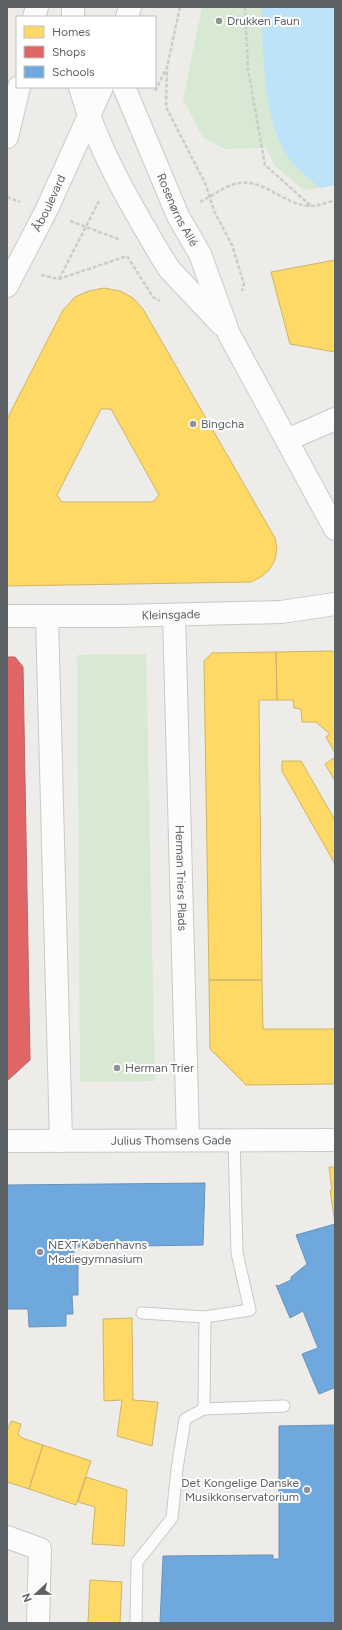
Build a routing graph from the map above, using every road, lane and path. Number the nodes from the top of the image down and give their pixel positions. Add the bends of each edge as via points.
1 (180, 7) edge
2 (246, 7) edge
3 (18, 88) edge
4 (80, 88) edge
5 (102, 88) edge
6 (124, 88) edge
7 (89, 119) junction
8 (7, 137) edge
9 (335, 200) edge
10 (312, 206) junction
11 (127, 256) dead end
12 (59, 279) dead end
13 (7, 286) edge
14 (230, 334) junction
15 (335, 419) edge
16 (287, 440) junction
17 (335, 529) edge
18 (335, 604) edge
19 (174, 615) junction
20 (7, 616) edge
21 (47, 616) junction
22 (188, 1140) junction
23 (234, 1140) junction
24 (335, 1140) edge
25 (7, 1141) edge
26 (61, 1141) junction
27 (142, 1313) dead end
28 (205, 1317) junction
29 (284, 1406) dead end
30 (204, 1409) junction
31 (7, 1537) edge
32 (38, 1623) edge
33 (136, 1623) edge

1 - 10 path via 167,67 166,107 210,197 239,183 256,184 289,201
2 - 10 path via 248,69 265,165
3 - 8 street
4 - 7 street, Rosenørns Allé
5 - 7 street, Åboulevard
6 - 14 street, Rosenørns Allé via 178,216 200,254
7 - 13 street, Åboulevard
7 - 14 street, Rosenørns Allé via 114,172 170,270
9 - 10 path
11 - 12 path
14 - 16 street, Rosenørns Allé
15 - 16 street
16 - 17 street, Rosenørns Allé
18 - 19 street, Kleinsgade via 281,612
19 - 21 street, Kleinsgade
19 - 22 street, Herman Triers Plads
20 - 21 street, Kleinsgade
21 - 26 street
22 - 23 street, Julius Thomsens Gade
22 - 26 street, Julius Thomsens Gade
23 - 24 street, Julius Thomsens Gade
23 - 28 lane via 237,1253 250,1310
25 - 26 street, Julius Thomsens Gade
27 - 28 lane
28 - 30 lane
29 - 30 lane
30 - 33 lane via 185,1418 172,1518 137,1562
31 - 32 street via 40,1549

